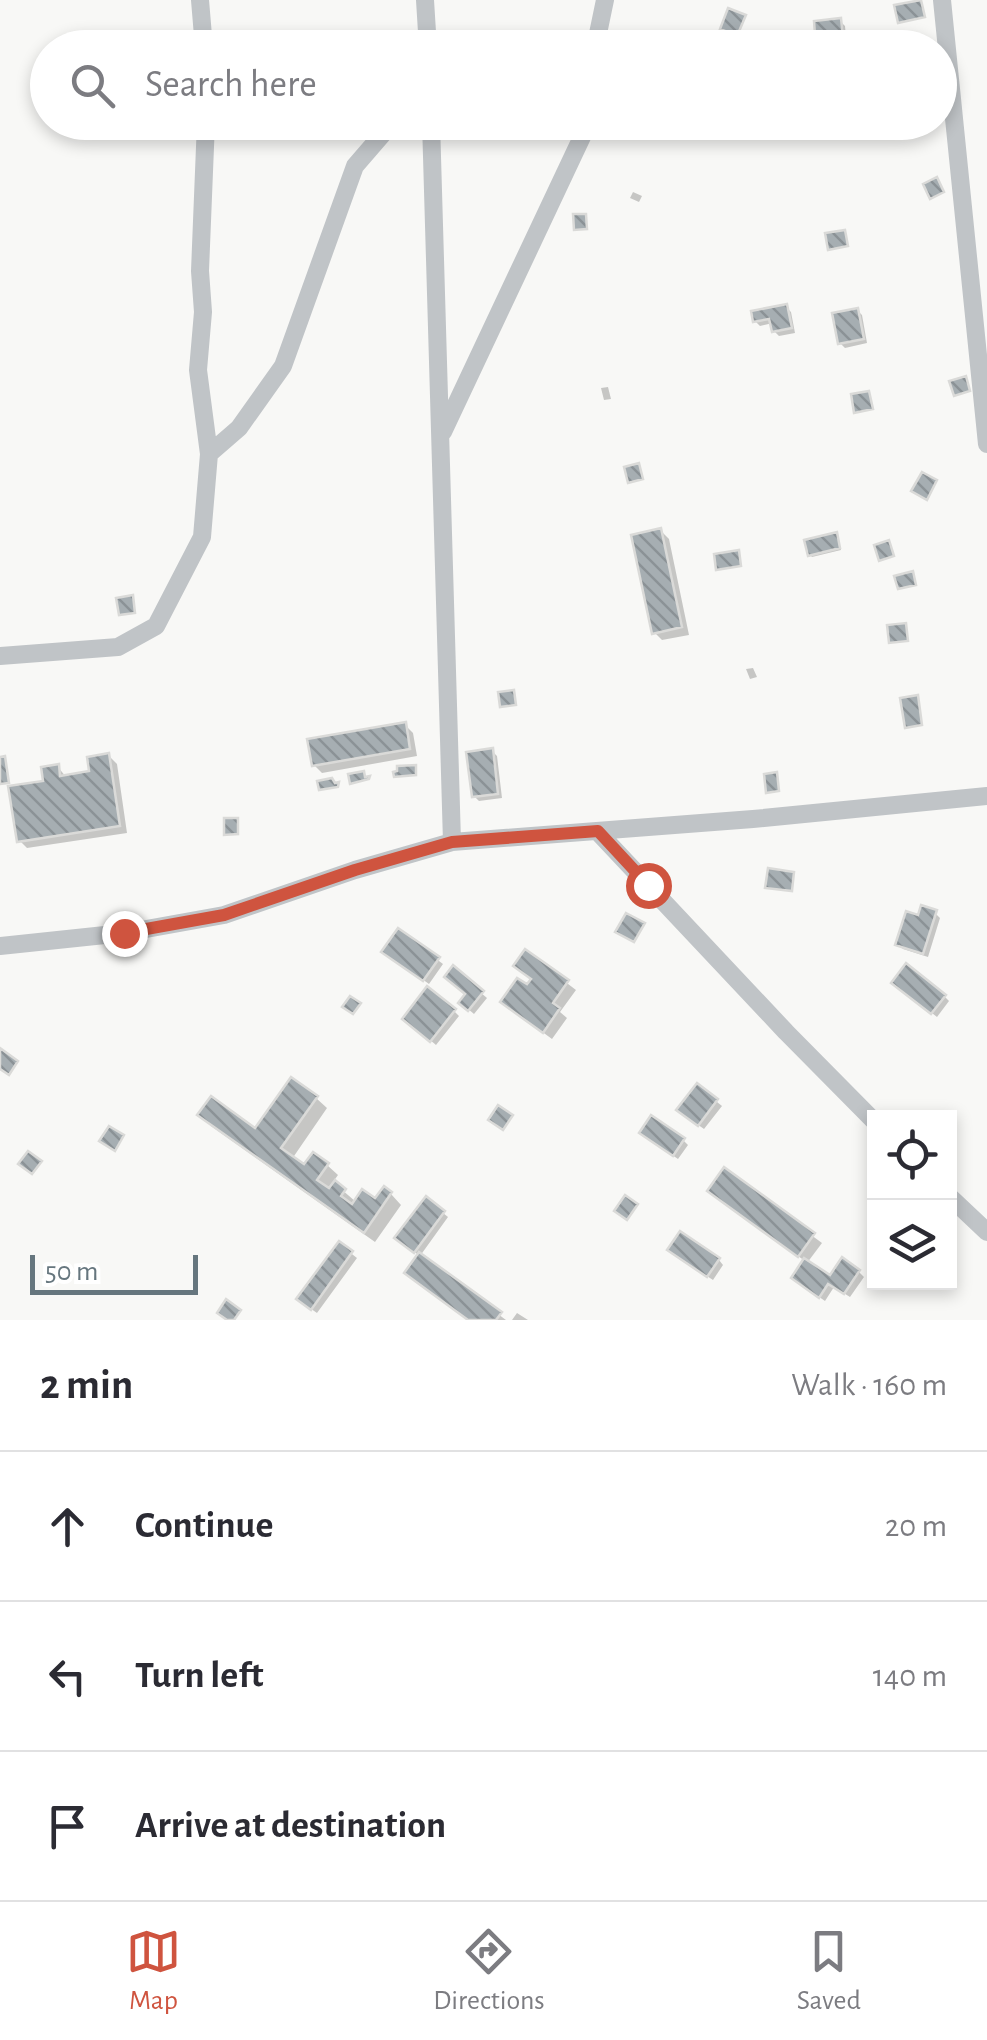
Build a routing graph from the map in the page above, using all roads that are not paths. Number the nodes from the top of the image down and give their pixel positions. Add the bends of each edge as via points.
1 (200, 0) edge
2 (425, 0) edge
3 (605, 0) edge
4 (942, 0) edge
5 (202, 30) edge
6 (427, 30) edge
7 (599, 30) edge
8 (945, 30) edge
9 (205, 140) edge
10 (377, 140) edge
11 (432, 140) edge
12 (580, 140) edge
13 (956, 140) edge
14 (440, 437) junction
15 (987, 444) edge
16 (209, 454) junction
17 (0, 656) edge
18 (987, 796) edge
19 (598, 831) junction
20 (452, 842) junction
21 (0, 946) edge
22 (867, 1114) edge
23 (953, 1200) edge
24 (987, 1232) edge

1 - 5 street
2 - 6 street
3 - 7 street
4 - 8 street
9 - 16 street via 198,370
10 - 16 street via 355,166 283,366 239,428
11 - 14 street
12 - 14 street
13 - 15 street
14 - 20 street
16 - 17 street via 202,537 156,626 118,647
18 - 19 street
19 - 20 street
19 - 22 street
20 - 21 street via 224,915
23 - 24 street

